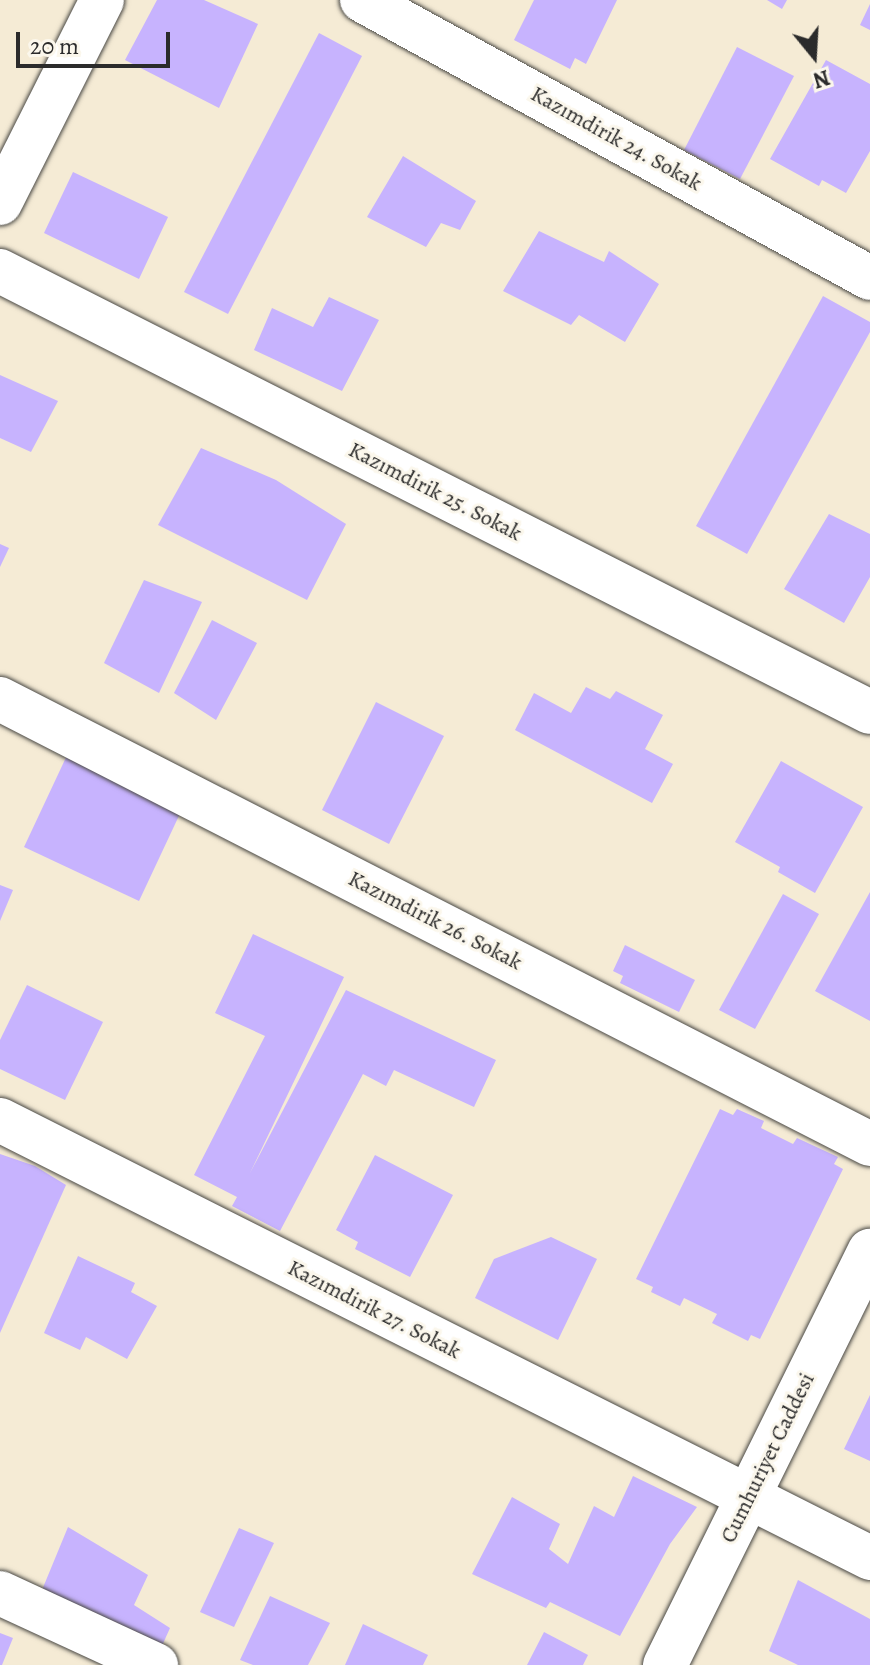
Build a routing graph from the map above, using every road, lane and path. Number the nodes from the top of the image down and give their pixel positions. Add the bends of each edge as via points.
1 (102, 0) edge
2 (362, 0) edge
3 (0, 203) edge
4 (0, 271) edge
5 (870, 278) edge
6 (0, 699) edge
7 (870, 712) edge
8 (0, 1120) edge
9 (870, 1144) edge
10 (870, 1251) edge
11 (747, 1499) junction
12 (870, 1558) edge
13 (0, 1593) edge
14 (156, 1665) edge
15 (665, 1665) edge

1 - 3 street
2 - 5 street, Kazımdirik 24. Sokak
4 - 7 street, Kazımdirik 25. Sokak
6 - 9 street, Kazımdirik 26. Sokak
8 - 11 street, Kazımdirik 27. Sokak
10 - 11 street, Cumhuriyet Caddesi
11 - 12 street, Kazımdirik 27. Sokak
11 - 15 street, Cumhuriyet Caddesi
13 - 14 street

